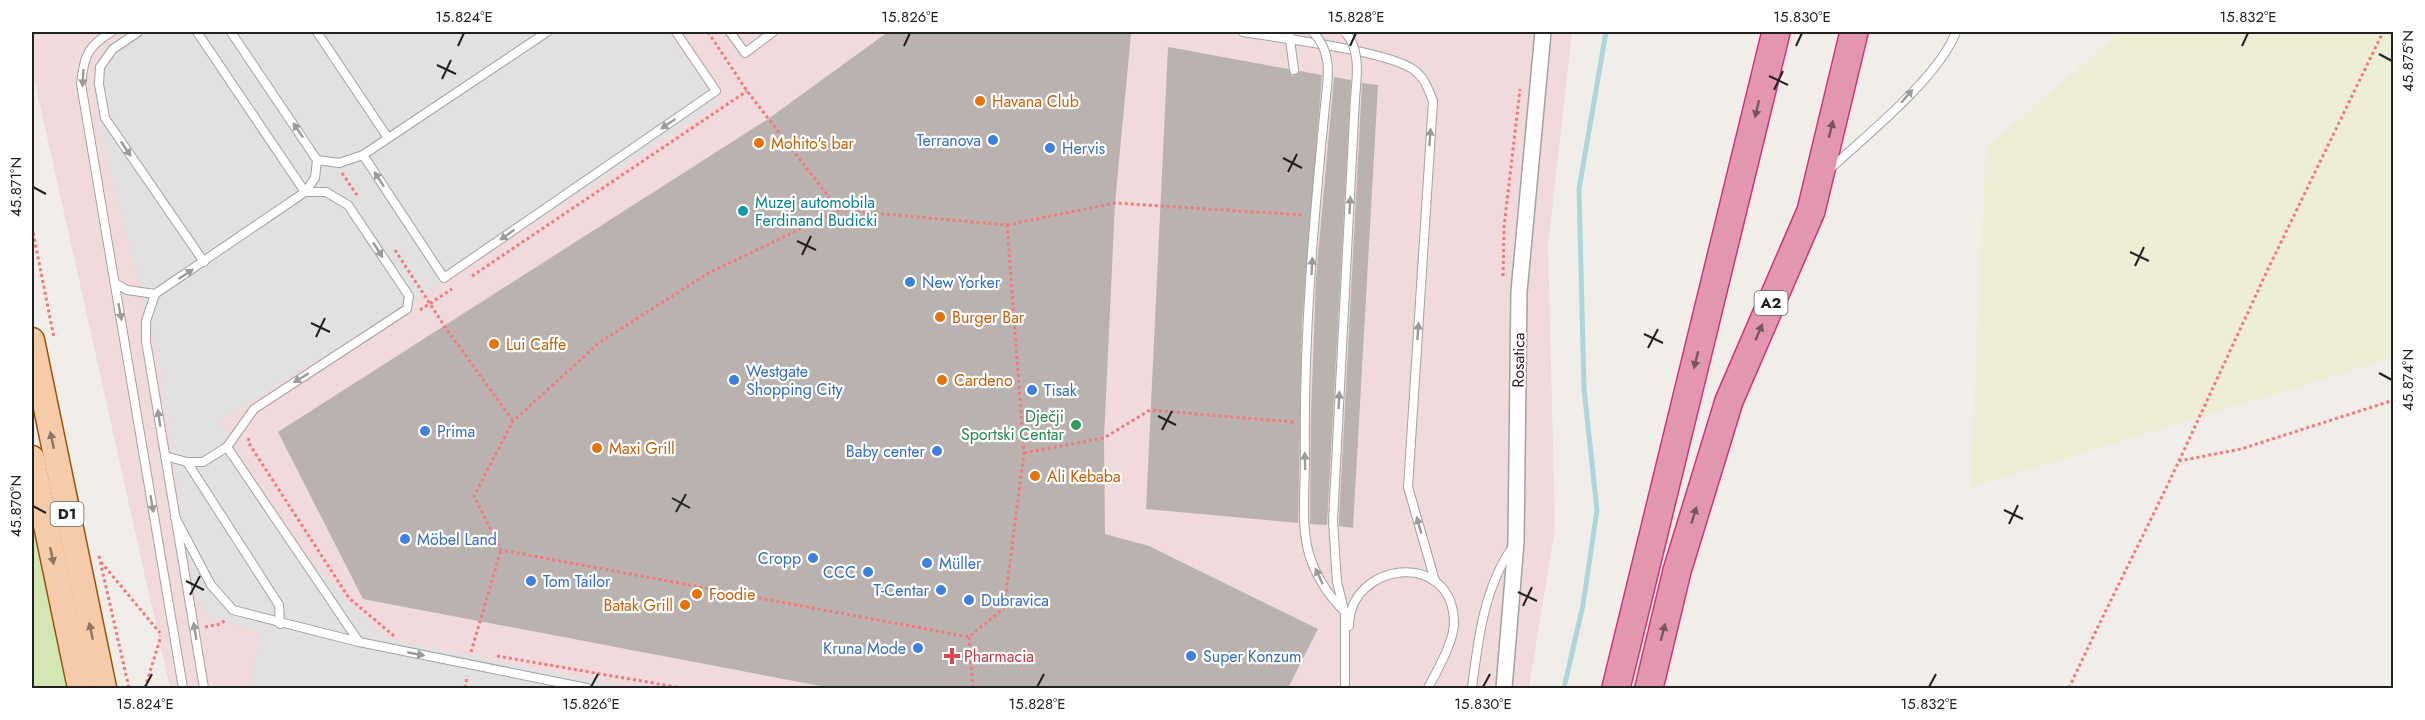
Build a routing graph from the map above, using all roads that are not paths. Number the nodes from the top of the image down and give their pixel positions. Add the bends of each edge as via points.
1 (111, 32) edge
2 (138, 32) edge
3 (197, 32) edge
4 (231, 32) edge
5 (317, 32) edge
6 (548, 32) edge
7 (676, 32) edge
8 (730, 32) edge
9 (773, 32) edge
10 (1243, 32) edge
11 (1313, 32) edge
12 (1345, 32) edge
13 (1543, 32) edge
14 (1776, 32) edge
15 (1854, 32) edge
16 (1956, 32) edge
17 (1289, 36) edge
18 (1294, 70) dead end
19 (388, 138) junction
20 (363, 155) junction
21 (317, 160) junction
22 (1818, 179) junction
23 (305, 192) junction
24 (204, 262) junction
25 (115, 283) junction
26 (155, 294) junction
27 (43, 340) edge
28 (227, 447) junction
29 (165, 456) junction
30 (32, 458) edge
31 (187, 462) junction
32 (176, 517) junction
33 (1516, 542) junction
34 (1435, 581) junction
35 (1345, 612) junction
36 (280, 624) junction
37 (359, 642) junction
38 (80, 688) edge
39 (104, 688) edge
40 (183, 688) edge
41 (204, 688) edge
42 (587, 688) edge
43 (1346, 688) edge
44 (1428, 688) edge
45 (1472, 688) edge
46 (1504, 688) edge
47 (1616, 688) edge
48 (1649, 688) edge

1 -> 25 lane via 84,57 81,84
2 -> 24 lane via 112,49 100,67 105,118
3 - 23 lane
21 -> 4 lane
5 - 19 lane
6 - 19 lane
7 -> 20 lane via 716,91 444,278
8 - 9 lane via 745,53
10 - 17 lane
35 -> 11 lane, bridge via 1318,576 1308,549 1306,519 1304,423 1314,216 1328,58
35 -> 12 lane, bridge via 1337,582 1333,521 1357,62
13 - 33 street, Rosatica via 1519,292
14 -> 47 highway
22 -> 15 highway, A2
22 -> 16 lane via 1897,108 1949,49
17 - 18 lane
34 -> 17 lane via 1408,487 1433,101 1426,83 1415,70 1401,63
19 - 20 lane
20 - 21 lane via 339,163
21 - 23 lane via 315,178
48 -> 22 highway, A2 via 1677,571 1729,401 1811,211
23 - 24 lane
23 -> 28 lane via 326,192 348,205 409,297 407,309 254,409
26 -> 24 lane
25 - 26 lane via 127,290
25 -> 40 lane
29 -> 26 lane via 146,341 146,321
39 -> 27 main road, D1
28 - 31 lane via 203,462
28 - 37 lane
29 - 31 lane
29 - 32 lane
30 -> 38 main road, D1
31 - 36 lane via 279,605
32 - 36 lane via 211,585 232,610
41 -> 32 lane
33 - 45 lane via 1499,567 1479,631
33 - 46 street, Rosatica
34 - 43 lane via 1414,572 1397,571 1358,595 1349,620
34 - 44 lane via 1449,594 1454,623 1442,663
35 - 43 lane
36 - 37 lane
37 -> 42 lane

